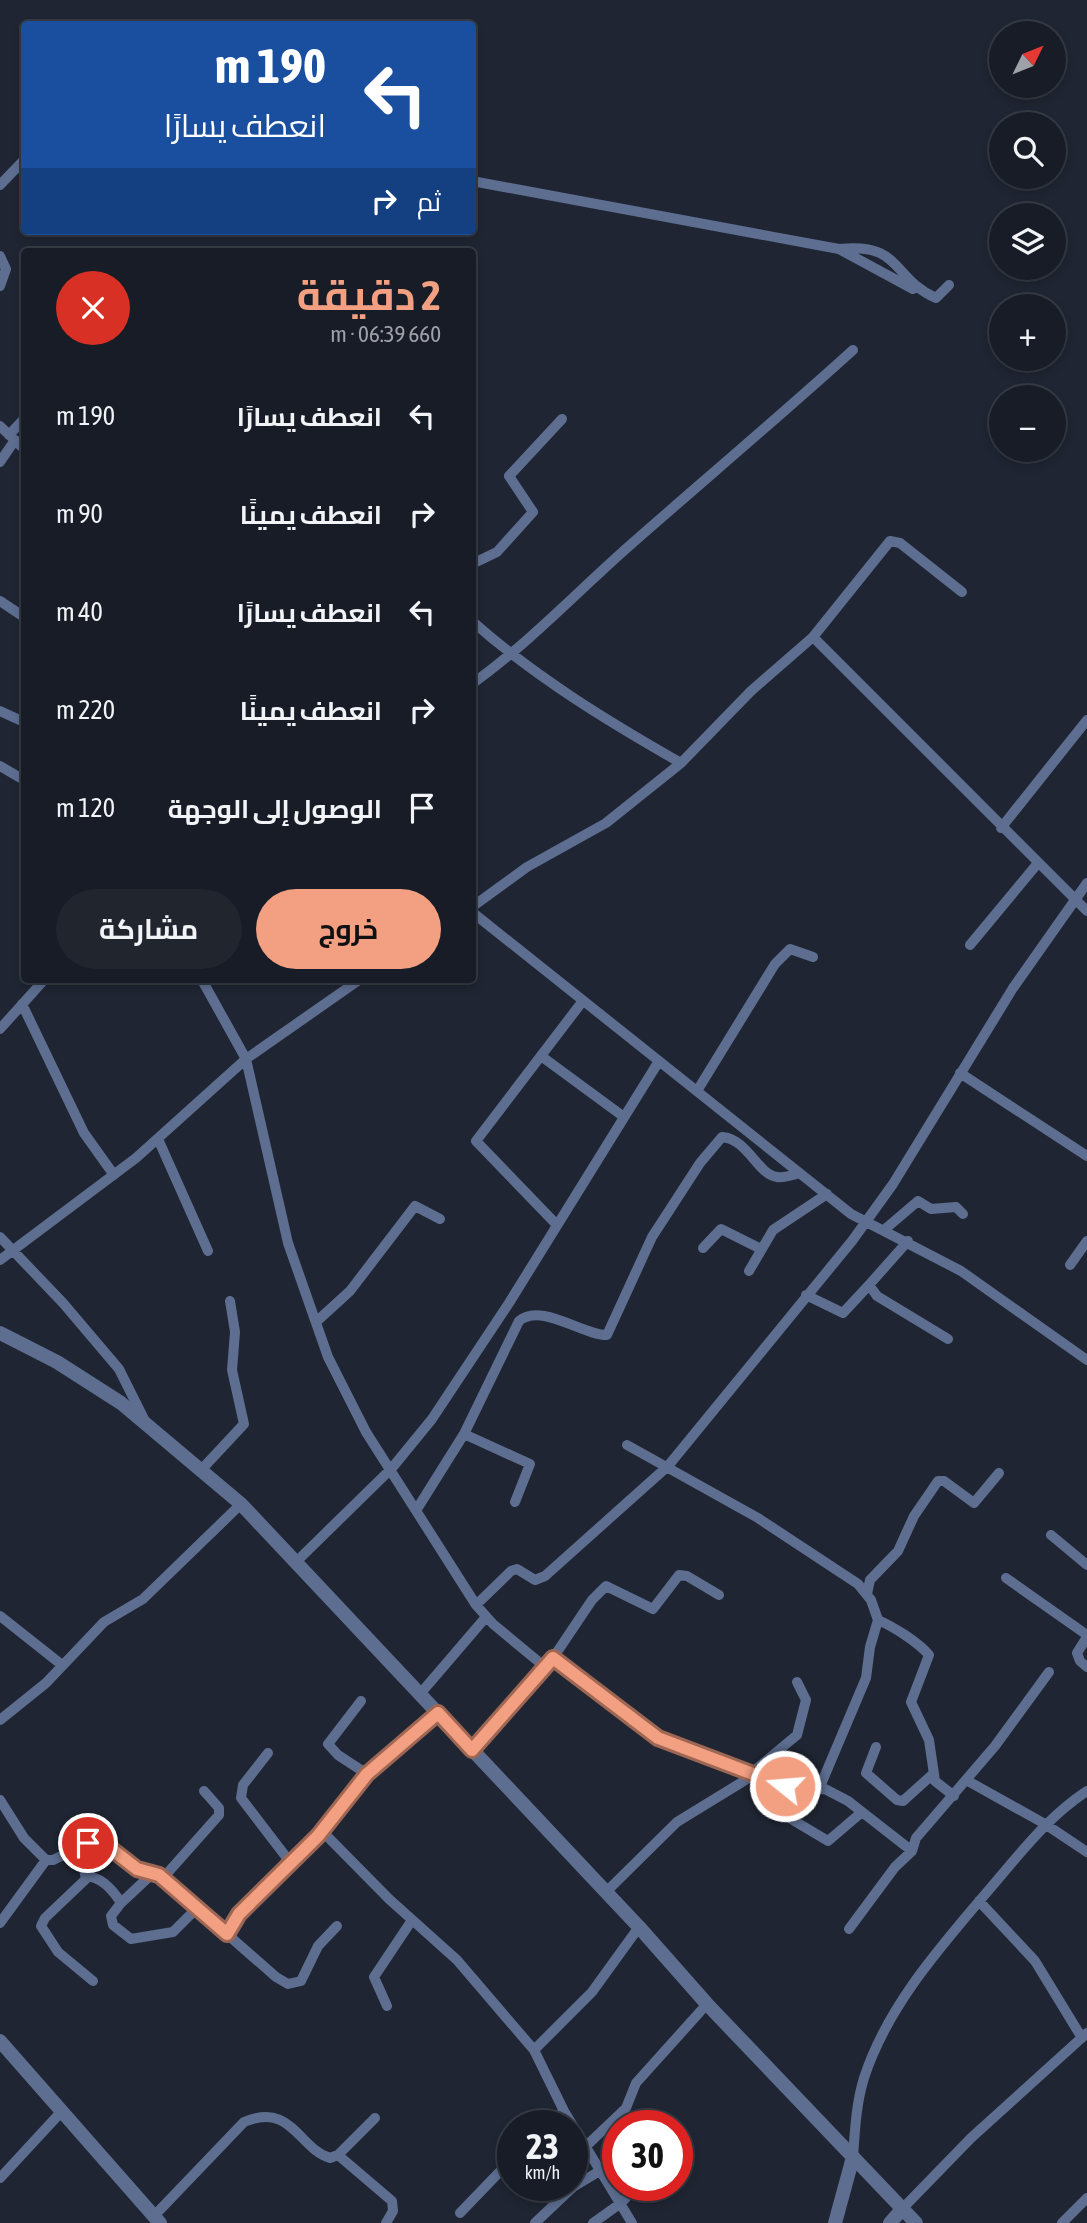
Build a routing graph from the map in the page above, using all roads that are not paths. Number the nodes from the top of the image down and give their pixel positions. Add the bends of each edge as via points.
1 (21, 163) edge
2 (476, 182) edge
3 (0, 185) edge
4 (0, 256) edge
5 (949, 285) dead end
6 (0, 286) edge
7 (853, 350) dead end
8 (562, 419) dead end
9 (21, 424) edge
10 (0, 426) edge
11 (12, 438) junction
12 (21, 446) edge
13 (0, 462) edge
14 (476, 562) edge
15 (962, 592) dead end
16 (0, 601) edge
17 (21, 615) edge
18 (476, 624) edge
19 (813, 637) junction
20 (514, 654) junction
21 (476, 681) edge
22 (0, 711) edge
23 (1087, 720) edge
24 (21, 721) edge
25 (681, 763) junction
26 (0, 766) edge
27 (21, 777) edge
28 (1001, 828) junction
29 (1038, 863) junction
30 (1087, 883) edge
31 (1075, 900) junction
32 (476, 904) edge
33 (1087, 911) edge
34 (476, 915) edge
35 (970, 945) dead end
36 (813, 957) dead end
37 (41, 983) edge
38 (204, 983) edge
39 (355, 983) edge
40 (582, 1002) junction
41 (22, 1004) junction
42 (0, 1029) edge
43 (541, 1056) junction
44 (246, 1059) junction
45 (659, 1061) junction
46 (960, 1073) junction
47 (697, 1091) junction
48 (624, 1117) junction
49 (158, 1139) junction
50 (1087, 1156) edge
51 (800, 1173) junction
52 (114, 1175) junction
53 (827, 1194) junction
54 (963, 1214) dead end
55 (440, 1219) dead end
56 (866, 1222) junction
57 (556, 1224) junction
58 (884, 1230) junction
59 (0, 1237) edge
60 (908, 1241) junction
61 (1087, 1241) edge
62 (703, 1248) dead end
63 (761, 1249) junction
64 (12, 1250) junction
65 (208, 1251) dead end
66 (0, 1260) edge
67 (1070, 1265) dead end
68 (749, 1271) dead end
69 (869, 1285) junction
70 (806, 1295) junction
71 (230, 1301) dead end
72 (316, 1322) junction
73 (0, 1333) edge
74 (948, 1339) dead end
75 (1085, 1355) edge
76 (145, 1421) junction
77 (464, 1434) junction
78 (627, 1445) dead end
79 (668, 1466) junction
80 (392, 1468) junction
81 (202, 1469) junction
82 (999, 1473) dead end
83 (515, 1502) dead end
84 (241, 1504) junction
85 (417, 1509) junction
86 (1051, 1535) dead end
87 (296, 1562) junction
88 (1087, 1565) edge
89 (1006, 1578) dead end
90 (867, 1594) junction
91 (719, 1595) dead end
92 (476, 1605) junction
93 (0, 1616) edge
94 (486, 1617) junction
95 (878, 1620) junction
96 (1087, 1636) edge
97 (549, 1663) junction
98 (62, 1665) junction
99 (1087, 1667) edge
100 (1049, 1672) dead end
101 (797, 1682) dead end
102 (420, 1694) junction
103 (360, 1701) dead end
104 (438, 1713) junction
105 (0, 1720) edge
106 (876, 1747) dead end
107 (472, 1750) junction
108 (268, 1753) dead end
109 (367, 1774) junction
110 (933, 1774) junction
111 (752, 1776) junction
112 (966, 1780) junction
113 (819, 1789) junction
114 (804, 1790) junction
115 (204, 1791) dead end
116 (1087, 1791) edge
117 (954, 1796) junction
118 (0, 1800) edge
119 (862, 1812) junction
120 (1045, 1824) junction
121 (322, 1831) junction
122 (79, 1845) junction
123 (912, 1851) junction
124 (1087, 1852) edge
125 (46, 1860) junction
126 (290, 1862) junction
127 (158, 1875) junction
128 (86, 1876) junction
129 (606, 1892) junction
130 (979, 1902) junction
131 (121, 1903) junction
132 (197, 1908) junction
133 (412, 1920) junction
134 (0, 1923) edge
135 (337, 1926) dead end
136 (639, 1927) junction
137 (849, 1929) dead end
138 (227, 1934) junction
139 (93, 1981) dead end
140 (706, 2004) junction
141 (387, 2006) dead end
142 (1084, 2035) edge
143 (0, 2041) edge
144 (534, 2050) junction
145 (564, 2110) edge
146 (62, 2111) junction
147 (375, 2118) dead end
148 (588, 2144) edge
149 (588, 2150) edge
150 (338, 2155) junction
151 (853, 2157) junction
152 (598, 2172) junction
153 (497, 2175) edge
154 (0, 2178) edge
155 (1087, 2198) edge
156 (621, 2203) junction
157 (903, 2208) junction
158 (460, 2213) dead end
159 (157, 2220) edge
160 (386, 2223) edge
161 (535, 2223) edge
162 (593, 2223) edge
163 (632, 2223) edge
164 (835, 2223) edge
165 (890, 2223) edge
166 (916, 2223) edge
167 (1062, 2223) edge

1 - 3 street
2 - 5 street via 839,249 876,249 928,295 936,298
4 - 6 street via 6,269
7 - 20 street
8 - 14 street via 509,476 533,512 497,552
9 - 11 street
10 - 11 street
11 - 12 street
11 - 13 street
15 - 19 street via 893,540
16 - 17 street
18 - 20 street
19 - 25 street via 751,691
19 - 28 street
20 - 21 street
20 - 25 street via 607,719
22 - 24 street
23 - 28 street
25 - 32 street via 606,823 527,867
26 - 27 street
28 - 29 street
29 - 31 street
29 - 35 street
30 - 31 street
31 - 33 street
31 - 46 street
34 - 40 street
36 - 47 street via 790,949 775,964
37 - 41 street
38 - 44 street
39 - 44 street
40 - 43 street
40 - 45 street
41 - 42 street
41 - 52 street via 84,1133
43 - 48 street
43 - 57 street via 476,1141
44 - 49 street
44 - 72 street via 288,1244
45 - 47 street
45 - 48 street
46 - 50 street
46 - 56 street
47 - 51 street
48 - 57 street
49 - 52 street
49 - 65 street
51 - 53 street
51 - 77 street via 770,1174 745,1147 722,1137 652,1237 607,1335 552,1319 521,1318
52 - 64 street
53 - 56 street
53 - 63 street via 773,1230
54 - 58 street via 956,1207 932,1209 918,1201
55 - 72 street via 415,1206 350,1291
56 - 58 street
56 - 70 street
57 - 80 street via 438,1409
58 - 60 street
59 - 64 street
60 - 69 street
60 - 75 street via 992,1290
61 - 67 street
62 - 63 street via 722,1228
63 - 68 street
64 - 66 street
64 - 76 street via 119,1369
69 - 70 street via 843,1313
69 - 74 street via 877,1296
70 - 79 street
71 - 81 street via 235,1332 232,1370 244,1424
72 - 80 street via 351,1404
73 - 76 street via 57,1362
76 - 81 street
77 - 83 street via 530,1464
77 - 85 street
78 - 79 street
79 - 90 street via 758,1518
79 - 92 street via 545,1576 535,1580 517,1569 512,1571
80 - 85 street
80 - 87 street
81 - 84 street
82 - 90 street via 974,1503 938,1481 898,1551 870,1580
84 - 87 street
84 - 98 street via 144,1599 104,1622
85 - 92 street
86 - 88 street
87 - 102 street
89 - 96 street
90 - 95 street
91 - 97 street via 679,1575 653,1609 607,1586 592,1600
92 - 94 street
93 - 98 street
94 - 97 street
94 - 102 street
95 - 110 street via 917,1642 929,1655 911,1702 929,1740
95 - 113 street via 866,1678
96 - 99 street via 1077,1653
97 - 107 street
97 - 111 street via 646,1731
98 - 105 street
100 - 112 street
101 - 111 street via 806,1700 797,1735
102 - 104 street
103 - 109 street via 328,1744
104 - 107 street
104 - 109 street
106 - 110 street via 866,1773 897,1800 903,1801
107 - 129 street
108 - 126 street via 243,1784 241,1798
109 - 121 street
110 - 117 street via 937,1785
111 - 114 street
111 - 129 street via 677,1822
112 - 117 street
112 - 120 street
113 - 114 street
113 - 119 street
114 - 119 street via 792,1794 781,1813 828,1841
115 - 127 street via 219,1808 219,1815
116 - 120 street
117 - 123 street via 916,1838
118 - 125 street via 24,1838
119 - 123 street
120 - 124 street
120 - 130 street
121 - 126 street
121 - 133 street
122 - 125 street
122 - 127 street via 105,1844 137,1869
122 - 128 street
123 - 137 street
125 - 134 street
126 - 138 street via 239,1914
127 - 131 street
127 - 132 street
128 - 131 street via 100,1880
128 - 139 street via 82,1886 44,1918 41,1926 58,1952
129 - 136 street
130 - 142 street via 1040,1967
130 - 151 street via 914,1983 883,2033 856,2111
131 - 132 street via 111,1916 113,1925 131,1939 173,1932
132 - 138 street
133 - 141 street via 374,1977
133 - 144 street via 457,1960
135 - 138 street via 318,1946 301,1981 292,1985 276,1978
136 - 140 street
136 - 144 street via 592,1992
140 - 148 street via 636,2083 626,2108
140 - 151 street
142 - 157 street via 971,2138
143 - 146 street
144 - 145 street
146 - 154 street
146 - 159 street
147 - 150 street
149 - 152 street
150 - 159 street via 325,2157 288,2123 250,2120
150 - 160 street via 392,2201 393,2211
151 - 157 street
151 - 164 street
152 - 156 street
152 - 161 street via 573,2187
153 - 158 street
155 - 167 street
156 - 162 street
156 - 163 street
157 - 165 street
157 - 166 street

